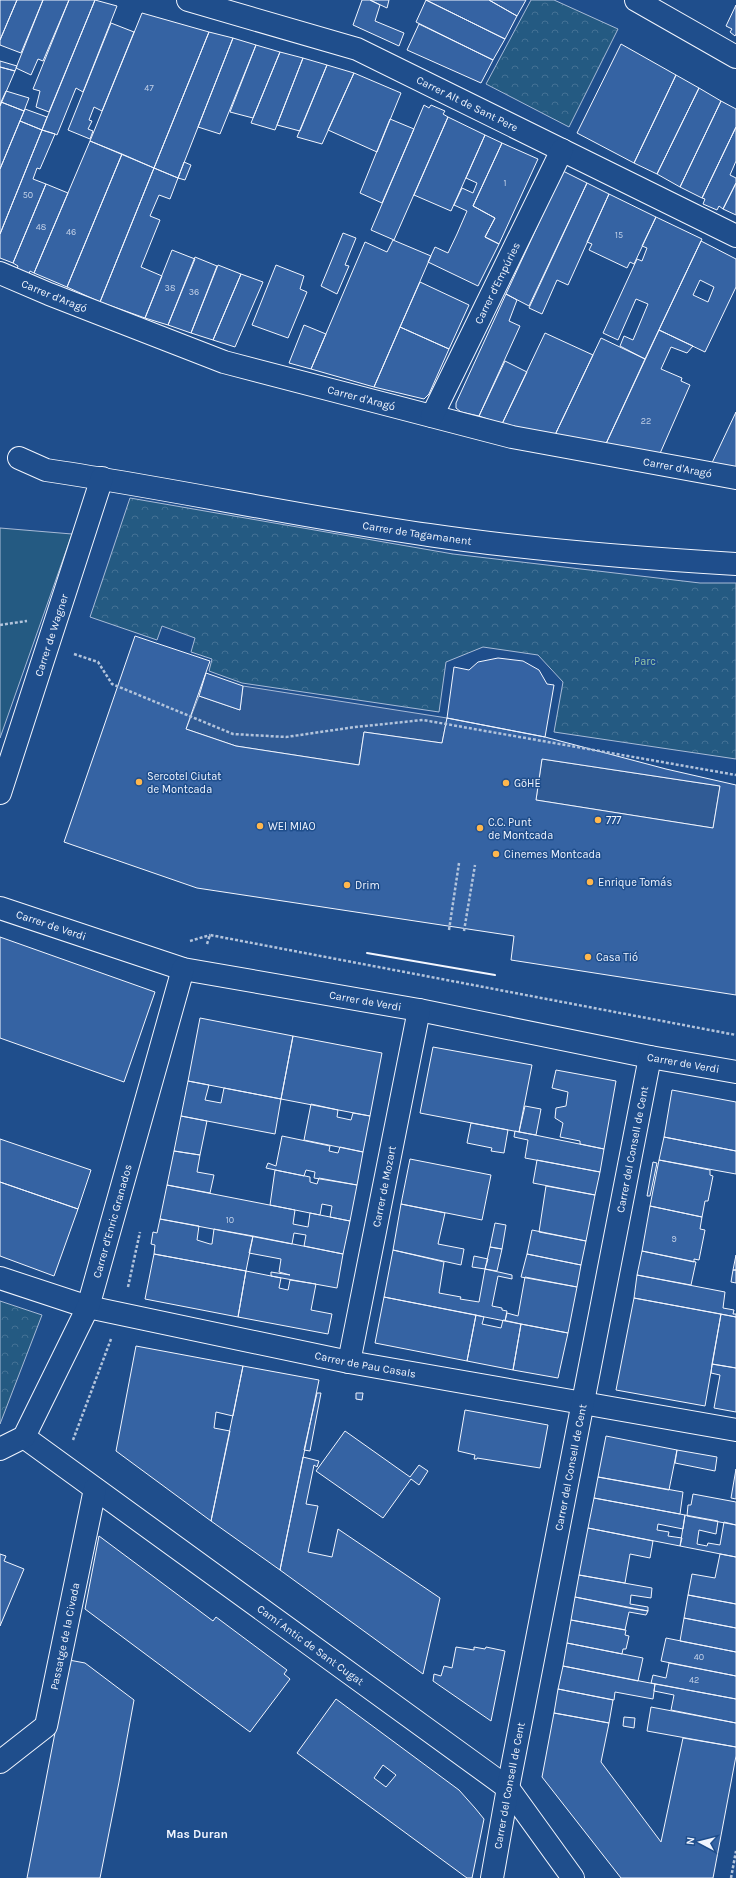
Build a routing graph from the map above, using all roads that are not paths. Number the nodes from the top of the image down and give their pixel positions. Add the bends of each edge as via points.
1 (188, 0) edge
2 (636, 0) edge
3 (736, 57) edge
4 (562, 150) junction
5 (736, 236) edge
6 (0, 273) edge
7 (432, 416) junction
8 (19, 458) dead end
9 (102, 478) junction
10 (736, 478) edge
11 (736, 564) edge
12 (0, 793) edge
13 (0, 908) edge
14 (191, 971) junction
15 (419, 1010) junction
16 (650, 1057) junction
17 (736, 1072) edge
18 (0, 1278) edge
19 (88, 1308) junction
20 (349, 1362) junction
21 (583, 1404) junction
22 (736, 1430) edge
23 (24, 1437) junction
24 (0, 1449) edge
25 (95, 1489) junction
26 (0, 1762) edge
27 (508, 1788) junction
28 (492, 1878) edge
29 (572, 1878) edge

1 - 4 street, Carrer Alt de Sant Pere via 357,48
2 - 3 street
4 - 5 street, Carrer Alt de Sant Pere
4 - 7 street, Carrer d'Empúries
6 - 7 street, Carrer d'Aragó via 224,362
7 - 10 street, Carrer d'Aragó via 512,437
8 - 9 street, Carrer de Tagamanent via 46,470
9 - 11 street, Carrer de Tagamanent via 473,542
9 - 12 street, Carrer de Wagner
13 - 14 street, Carrer de Verdi
14 - 15 street, Carrer de Verdi
14 - 19 street, Carrer d'Enric Granados
15 - 16 street, Carrer de Verdi
15 - 20 street, Carrer de Mozart
16 - 17 street, Carrer de Verdi
16 - 21 street, Carrer del Consell de Cent
18 - 19 street, Carrer de Pau Casals
19 - 20 street, Carrer de Pau Casals
19 - 23 street, Carrer d'Enric Granados
20 - 21 street, Carrer de Pau Casals
21 - 22 street, Carrer de Pau Casals
21 - 27 street, Carrer del Consell de Cent
23 - 24 street
23 - 25 street, Camí Antic de Sant Cugat
25 - 26 street, Passatge de la Civada via 46,1726
25 - 27 street, Camí Antic de Sant Cugat
27 - 28 street, Carrer del Consell de Cent
27 - 29 street, Camí Antic de Sant Cugat

